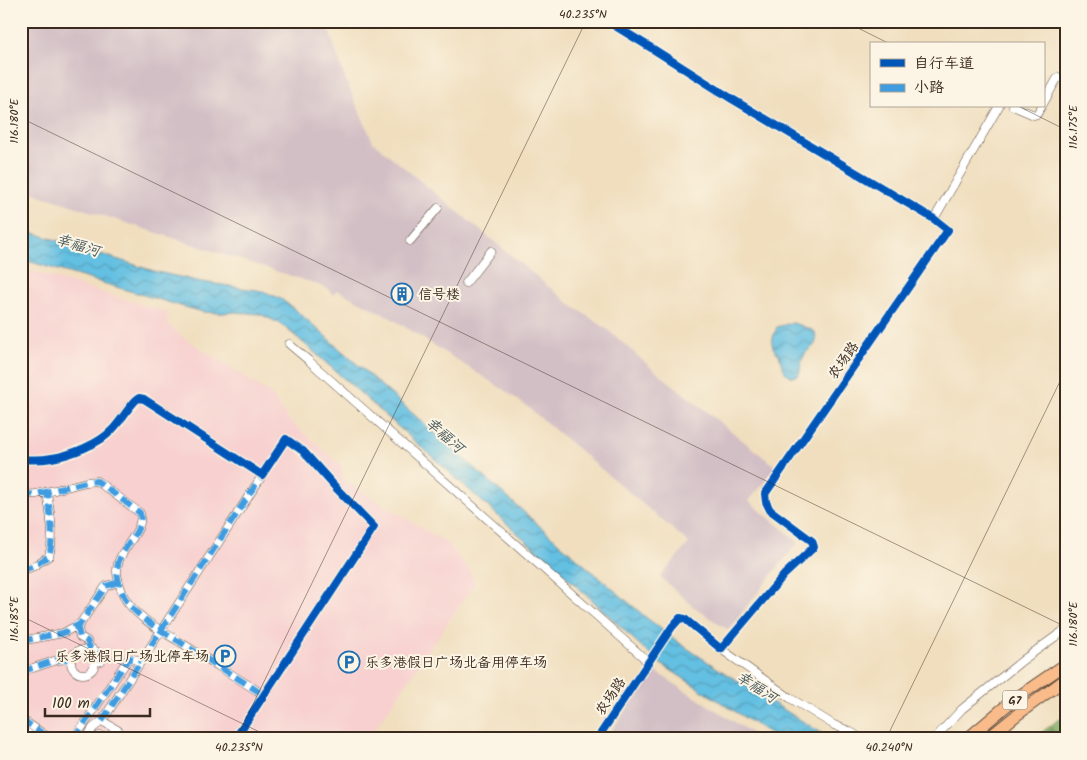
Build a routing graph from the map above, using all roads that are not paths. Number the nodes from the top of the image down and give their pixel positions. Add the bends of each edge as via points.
1 (607, 21) edge
2 (1058, 77) dead end
3 (1044, 102) edge
4 (998, 108) edge
5 (1018, 108) edge
6 (1040, 108) edge
7 (438, 208) dead end
8 (934, 219) junction
9 (410, 241) dead end
10 (491, 252) dead end
11 (466, 283) dead end
12 (288, 344) dead end
13 (23, 461) edge
14 (262, 476) junction
15 (46, 492) junction
16 (21, 495) edge
17 (21, 570) edge
18 (119, 582) junction
19 (77, 625) junction
20 (1066, 629) edge
21 (161, 630) junction
22 (21, 641) edge
23 (721, 649) junction
24 (93, 652) junction
25 (71, 659) junction
26 (101, 661) dead end
27 (141, 661) junction
28 (649, 662) junction
29 (1066, 664) edge
30 (21, 671) edge
31 (1066, 679) edge
32 (264, 695) junction
33 (21, 719) edge
34 (102, 721) junction
35 (21, 729) edge
36 (119, 731) dead end
37 (36, 739) edge
38 (51, 739) edge
39 (74, 739) edge
40 (86, 739) edge
41 (94, 739) edge
42 (108, 739) edge
43 (235, 739) edge
44 (597, 739) edge
45 (862, 739) edge
46 (934, 739) edge
47 (967, 739) edge
48 (987, 739) edge

1 - 8 street, 农场路
2 - 3 street
4 - 8 street
5 - 6 street via 1034,115
7 - 9 street
8 - 23 street, 农场路 via 948,230 765,494 770,510 812,541 814,548 784,575
10 - 11 street
12 - 28 street
13 - 14 street via 52,458 86,447 110,432 139,398
14 - 21 street
14 - 32 street via 286,440 303,451 374,527
15 - 16 street
15 - 17 street via 52,529 49,556
15 - 18 street via 97,482 140,513 142,519 138,528 119,558 116,572
18 - 19 street via 106,586
18 - 21 street via 127,602
19 - 22 street via 63,633
19 - 24 street via 80,637 87,640
20 - 46 street via 962,709
21 - 27 street
21 - 32 street
23 - 28 street, 农场路 via 686,619 680,618
23 - 45 street via 790,698
24 - 25 street via 80,650
24 - 25 street via 94,666 86,674 75,672
24 - 26 street via 99,653
25 - 30 street
27 - 34 street
27 - 39 street via 129,658
28 - 44 street, 农场路
29 - 47 highway, G7 via 1012,701
31 - 48 highway, G7
32 - 43 street
33 - 38 street
34 - 36 street
34 - 40 street
35 - 37 street
41 - 42 street via 98,736

